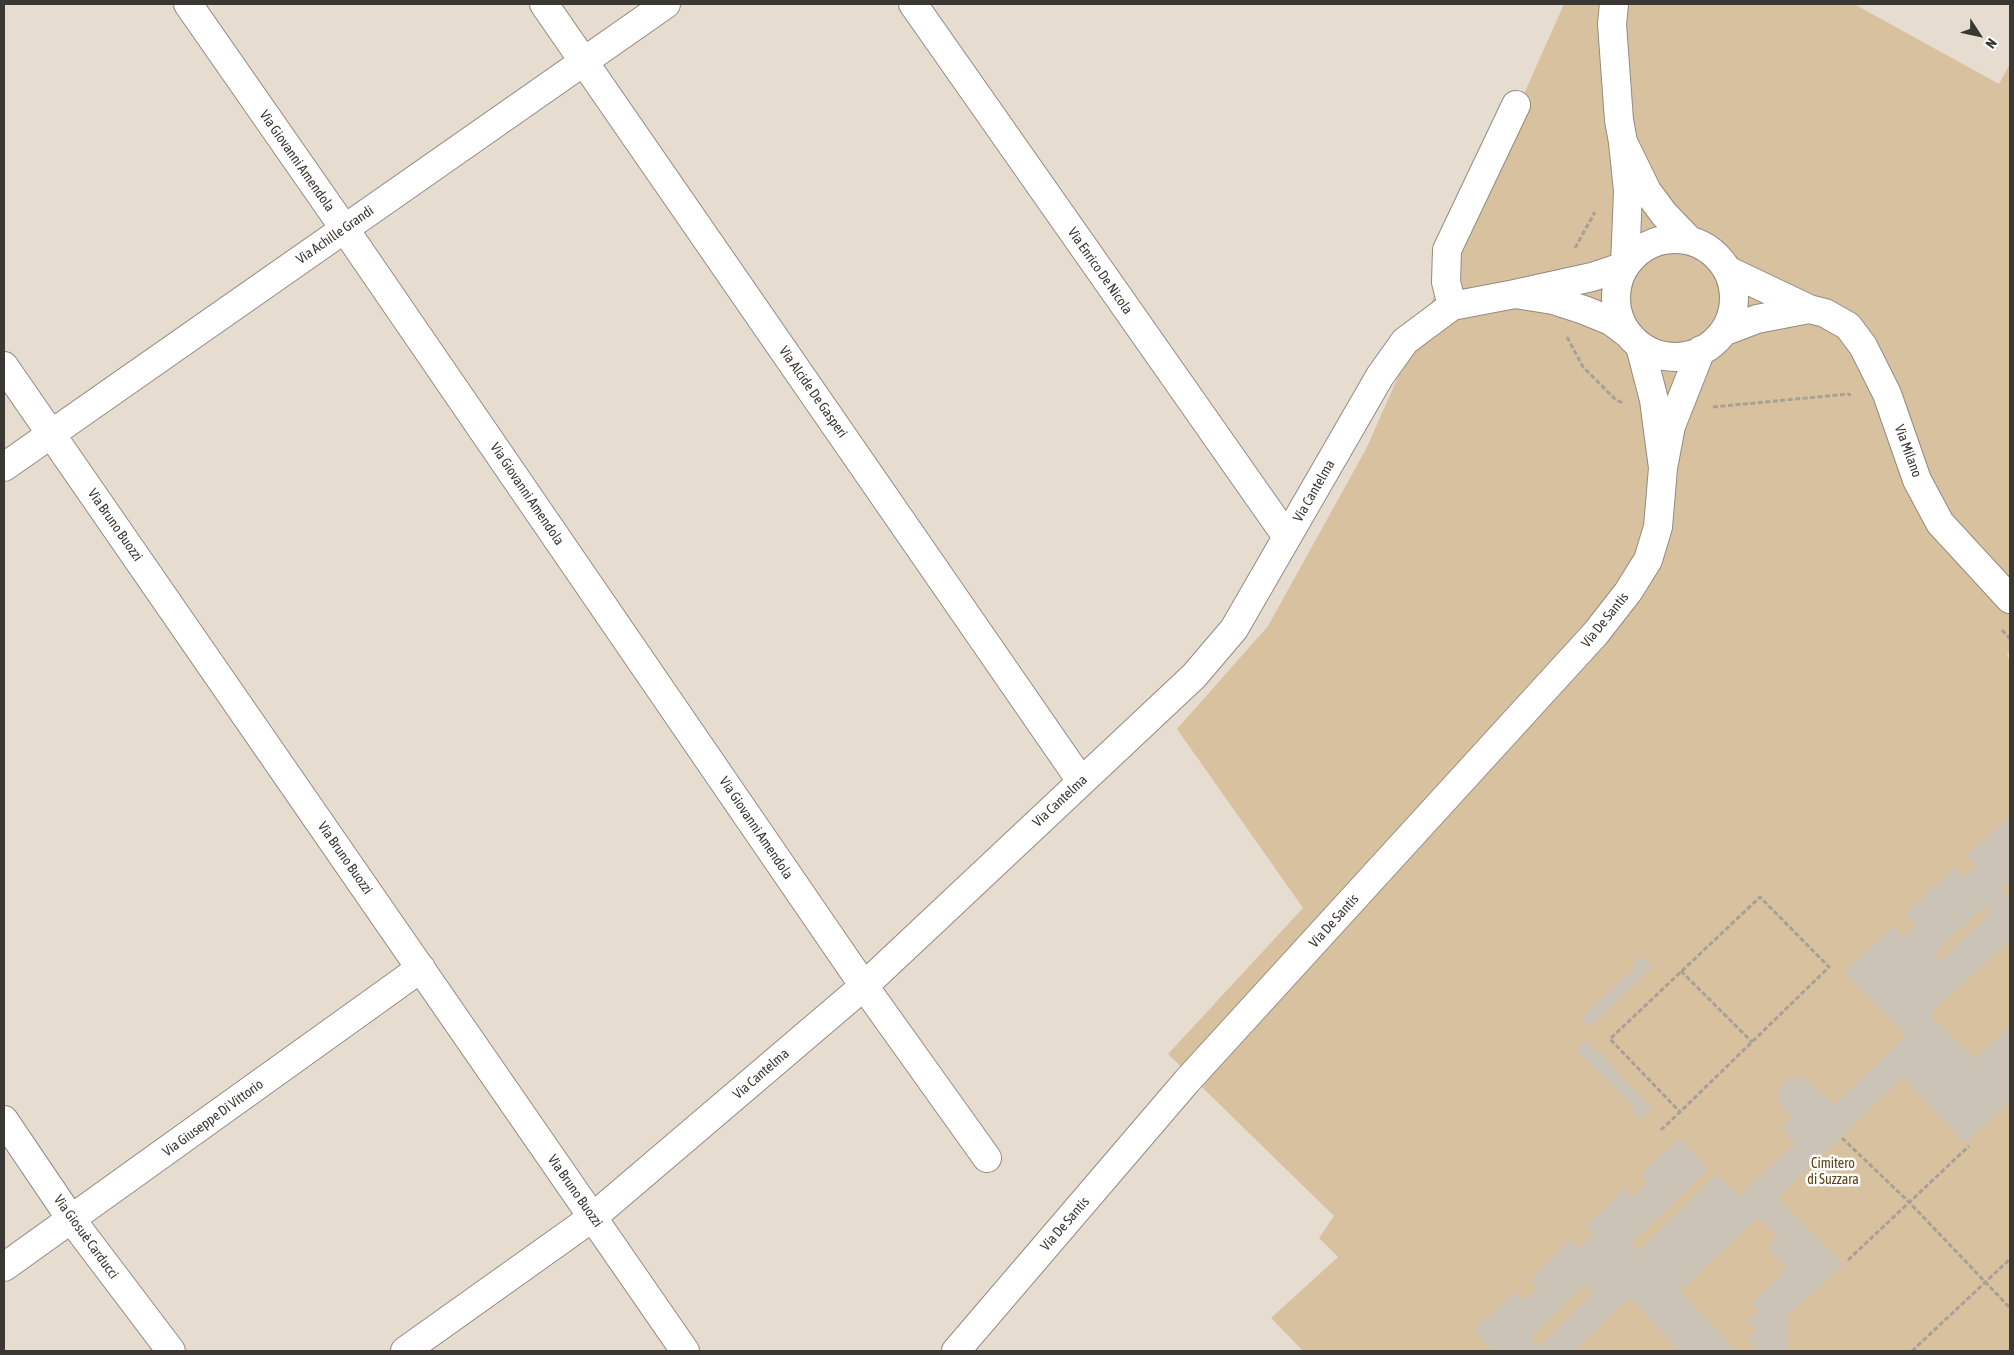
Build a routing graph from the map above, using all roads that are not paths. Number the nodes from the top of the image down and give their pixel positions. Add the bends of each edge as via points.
1 (188, 4) edge
2 (544, 4) edge
3 (666, 4) edge
4 (913, 4) edge
5 (1614, 4) edge
6 (584, 61) junction
7 (1516, 105) dead end
8 (1623, 142) junction
9 (344, 228) junction
10 (1689, 240) junction
11 (1625, 266) junction
12 (1727, 270) junction
13 (1515, 294) junction
14 (1452, 306) junction
15 (1809, 309) junction
16 (1723, 332) junction
17 (1634, 339) junction
18 (1701, 350) junction
19 (4, 366) edge
20 (51, 433) junction
21 (4, 467) edge
22 (1663, 468) junction
23 (1287, 537) junction
24 (2010, 599) edge
25 (1081, 781) junction
26 (421, 968) junction
27 (864, 986) junction
28 (4, 1120) edge
29 (987, 1158) dead end
30 (593, 1217) junction
31 (71, 1220) junction
32 (4, 1267) edge
33 (171, 1351) edge
34 (405, 1351) edge
35 (686, 1351) edge
36 (956, 1351) edge

1 - 9 street, Via Giovanni Amendola
2 - 6 street, Via Alcide De Gasperi
3 - 6 street, Via Achille Grandi
4 - 23 street, Via Enrico De Nicola
5 - 8 street via 1613,34
6 - 9 street, Via Achille Grandi
6 - 25 street, Via Alcide De Gasperi
7 - 14 street via 1447,250 1446,282
8 - 10 street via 1647,191
8 - 11 street via 1628,191
9 - 20 street, Via Achille Grandi
9 - 27 street, Via Giovanni Amendola
10 - 11 street via 1670,239 1651,244 1636,253
10 - 12 street via 1707,248
11 - 13 street via 1592,277
11 - 17 street via 1618,282 1616,299 1619,317
12 - 15 street, Via Milano
12 - 16 street via 1734,296 1732,315
13 - 14 street
13 - 17 street via 1553,300 1584,310 1611,322
14 - 23 street, Via Cantelma via 1405,341 1380,376
15 - 16 street via 1757,319
15 - 24 street, Via Milano via 1825,313 1848,326 1863,346 1887,394 1918,480 1940,523
16 - 18 street
17 - 18 street via 1657,354 1675,357
17 - 22 street via 1654,400
18 - 22 street via 1671,426
19 - 20 street, Via Bruno Buozzi
20 - 21 street, Via Achille Grandi
20 - 26 street, Via Bruno Buozzi
22 - 36 street, Via De Santis via 1658,526 1648,560 1596,634 1188,1081
23 - 25 street, Via Cantelma via 1234,629 1194,676
25 - 27 street, Via Cantelma
26 - 30 street, Via Bruno Buozzi
26 - 31 street, Via Giuseppe Di Vittorio
27 - 29 street, Via Giovanni Amendola
27 - 30 street, Via Cantelma
28 - 31 street, Via Giosuè Carducci
30 - 34 street, Via Cantelma
30 - 35 street, Via Bruno Buozzi
31 - 32 street, Via Giuseppe Di Vittorio
31 - 33 street, Via Giosuè Carducci

